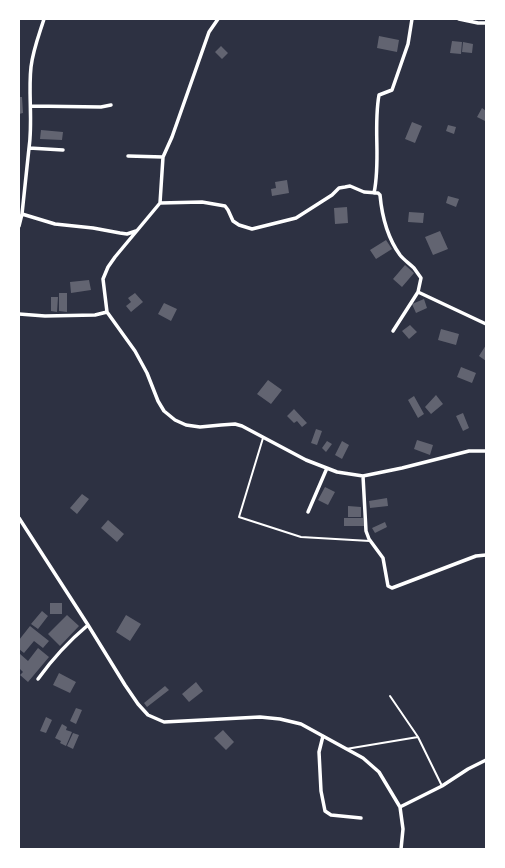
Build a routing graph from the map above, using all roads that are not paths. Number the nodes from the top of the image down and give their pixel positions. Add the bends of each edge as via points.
1 (44, 19) edge
2 (218, 19) edge
3 (412, 19) edge
4 (459, 19) edge
5 (486, 23) edge
6 (112, 105) dead end
7 (31, 106) junction
8 (29, 148) junction
9 (63, 150) dead end
10 (128, 156) dead end
11 (163, 157) junction
12 (374, 193) junction
13 (160, 203) junction
14 (22, 214) junction
15 (19, 226) edge
16 (137, 231) junction
17 (418, 292) junction
18 (107, 312) junction
19 (19, 314) edge
20 (486, 324) edge
21 (393, 331) dead end
22 (263, 438) junction
23 (486, 450) edge
24 (327, 468) junction
25 (363, 476) junction
26 (308, 512) dead end
27 (19, 518) edge
28 (371, 542) junction
29 (486, 555) edge
30 (88, 625) junction
31 (38, 679) dead end
32 (390, 696) dead end
33 (323, 736) junction
34 (418, 737) junction
35 (345, 749) junction
36 (486, 760) edge
37 (442, 786) junction
38 (400, 807) junction
39 (361, 818) dead end
40 (401, 849) edge

1 - 7 street via 32,57
2 - 11 street via 209,32
3 - 12 street via 408,44 392,90 379,95 376,121 377,181
4 - 5 street
6 - 7 street
7 - 8 street
8 - 9 street
8 - 14 street
10 - 11 street
11 - 13 street
12 - 13 street via 350,186 339,188 296,218 252,229 233,221 224,206 202,202
12 - 17 street via 380,195 383,220 391,241 399,255 421,278
13 - 16 street
14 - 15 street
14 - 16 street via 61,225 127,234
16 - 18 street via 115,257 103,279
17 - 20 street
17 - 21 street
18 - 19 street via 74,316
18 - 22 street via 135,351 164,411 175,420 200,427 235,424
22 - 24 street
22 - 28 lane via 239,517 301,537
23 - 25 street via 469,451
24 - 25 street
24 - 26 street
25 - 28 street via 366,531
27 - 30 street
28 - 29 street via 383,558 388,586 392,588 476,556
30 - 31 street via 52,659
30 - 33 street via 125,685 148,715 164,722 260,717 280,719 301,724
32 - 34 lane
33 - 35 street
33 - 39 street via 319,752 325,811 331,815
34 - 35 lane
34 - 37 lane
35 - 38 street via 363,758 378,772
36 - 37 street
37 - 38 street
38 - 40 street via 403,829

